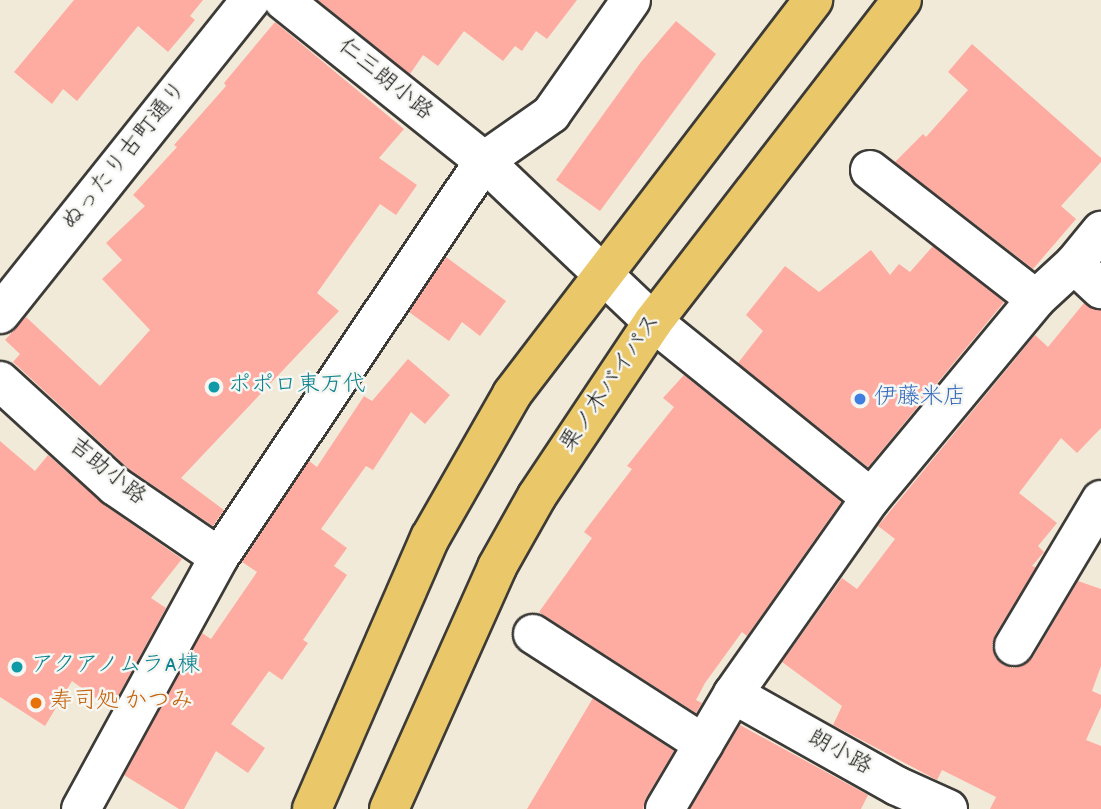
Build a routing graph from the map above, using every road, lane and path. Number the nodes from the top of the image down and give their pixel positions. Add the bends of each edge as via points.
1 (251, 0) edge
2 (284, 0) edge
3 (632, 0) edge
4 (813, 0) edge
5 (902, 0) edge
6 (484, 161) junction
7 (870, 170) dead end
8 (1101, 232) edge
9 (603, 272) junction
10 (1088, 276) edge
11 (1036, 299) junction
12 (0, 314) edge
13 (653, 322) junction
14 (0, 381) edge
15 (871, 498) junction
16 (1101, 500) edge
17 (219, 557) junction
18 (533, 634) dead end
19 (1013, 646) dead end
20 (733, 694) junction
21 (704, 744) junction
22 (81, 809) edge
23 (312, 809) edge
24 (389, 809) edge
25 (665, 809) edge
26 (948, 809) edge

1 - 12 street, ぬったり古町通り
2 - 6 street, 仁三朗小路
3 - 6 street via 551,114
4 - 9 main road
5 - 13 main road, 栗ノ木バイパス
6 - 9 street, 仁三朗小路
6 - 17 street
7 - 11 street
8 - 10 street
9 - 13 street, 仁三朗小路
9 - 23 main road via 512,394 430,538
10 - 11 street
11 - 15 street
13 - 15 street, 仁三朗小路
13 - 24 main road, 栗ノ木バイパス via 537,496 497,567
14 - 17 street, 吉助小路 via 116,486
15 - 20 street
16 - 19 street
17 - 22 street
18 - 21 street
20 - 21 street
20 - 26 street, 朗小路 via 897,786
21 - 25 street

